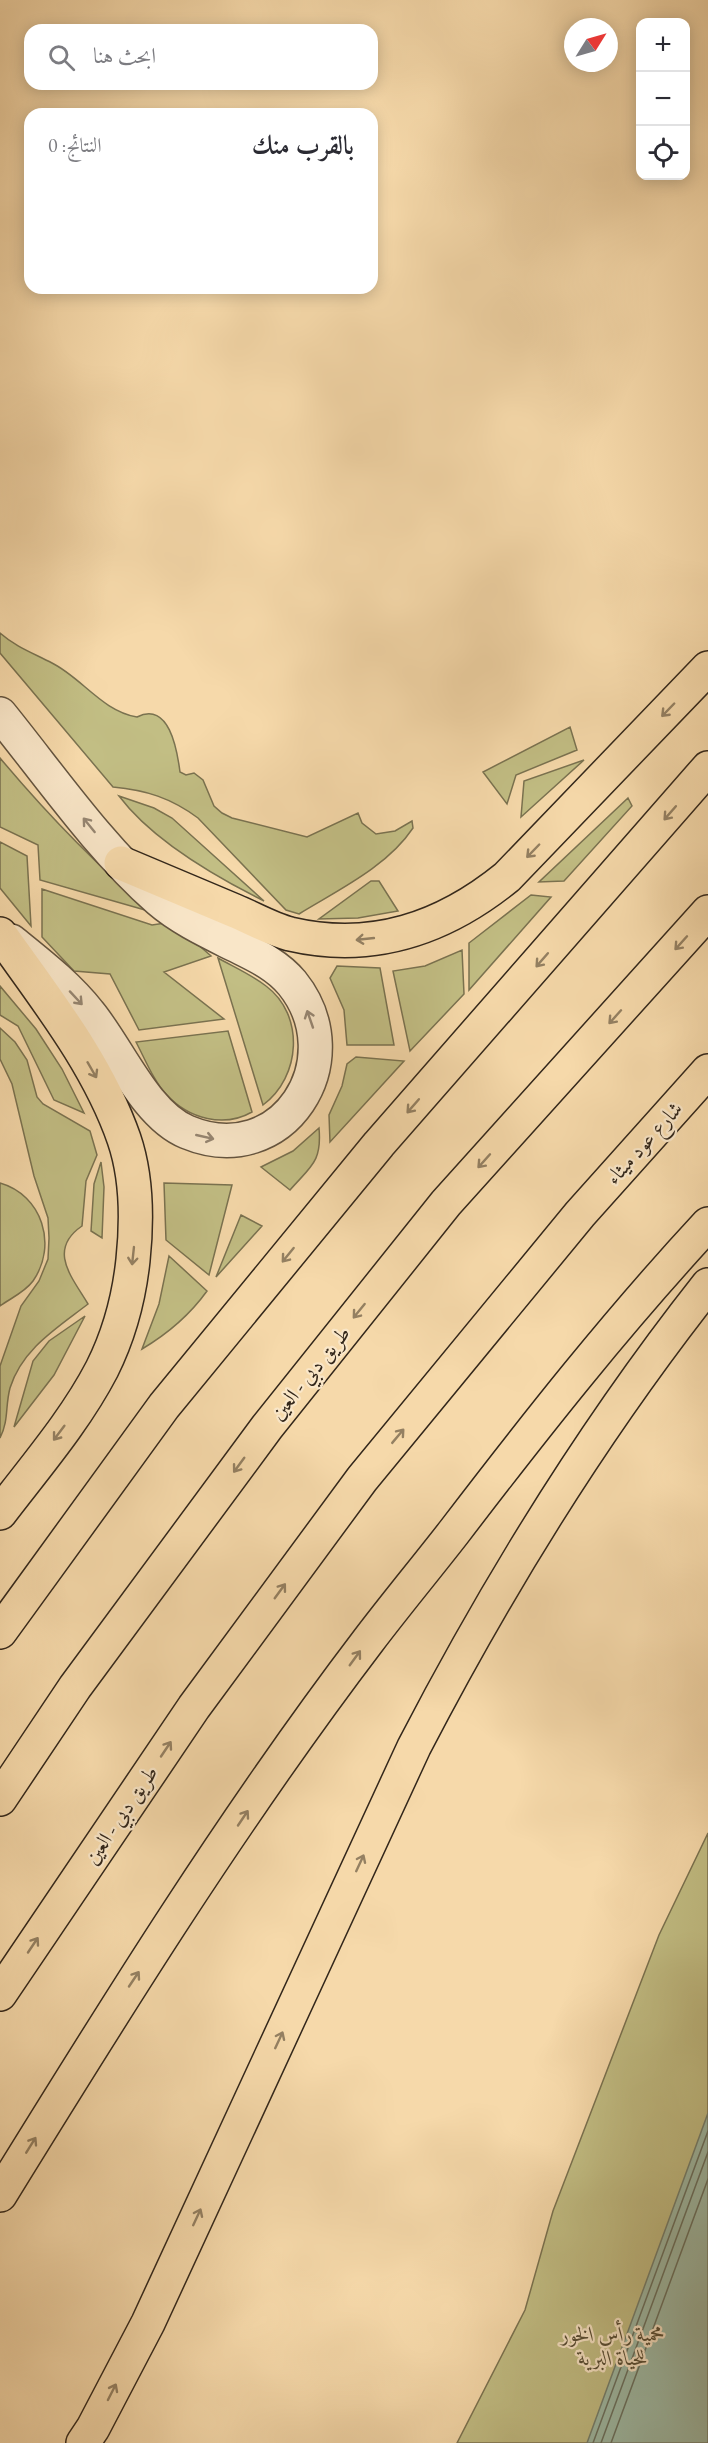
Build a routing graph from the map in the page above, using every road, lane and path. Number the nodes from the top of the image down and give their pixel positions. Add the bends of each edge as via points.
1 (708, 668) edge
2 (0, 714) edge
3 (708, 768) edge
4 (121, 863) junction
5 (708, 912) edge
6 (0, 934) edge
7 (708, 1071) edge
8 (580, 1215) joint
9 (708, 1224) edge
10 (708, 1285) edge
11 (0, 1513) edge
12 (0, 1632) edge
13 (0, 1799) edge
14 (0, 1994) edge
15 (0, 2195) edge
16 (83, 2443) edge

1 -> 4 highway via 507,877 481,899 421,928 388,937 354,940 287,933
4 -> 2 street
3 -> 12 highway via 379,1144 164,1406
6 -> 4 street via 77,998 154,1108 169,1122 186,1132 225,1141 264,1132 296,1106 314,1069 315,1037 304,1003 292,982 276,968 161,901
5 -> 13 highway, طريق دبي - العين via 446,1203 267,1427 75,1687
6 -> 11 highway via 77,1045 105,1093 125,1141 134,1187 136,1233 131,1281 120,1326 102,1368 77,1409
7 - 8 highway, شارع عود ميثاء
14 -> 8 highway, طريق دبي - العين via 194,1707 362,1479
15 -> 9 highway via 131,1984 361,1650 527,1436 653,1283
16 -> 10 highway via 148,2323 450,1677 565,1485

